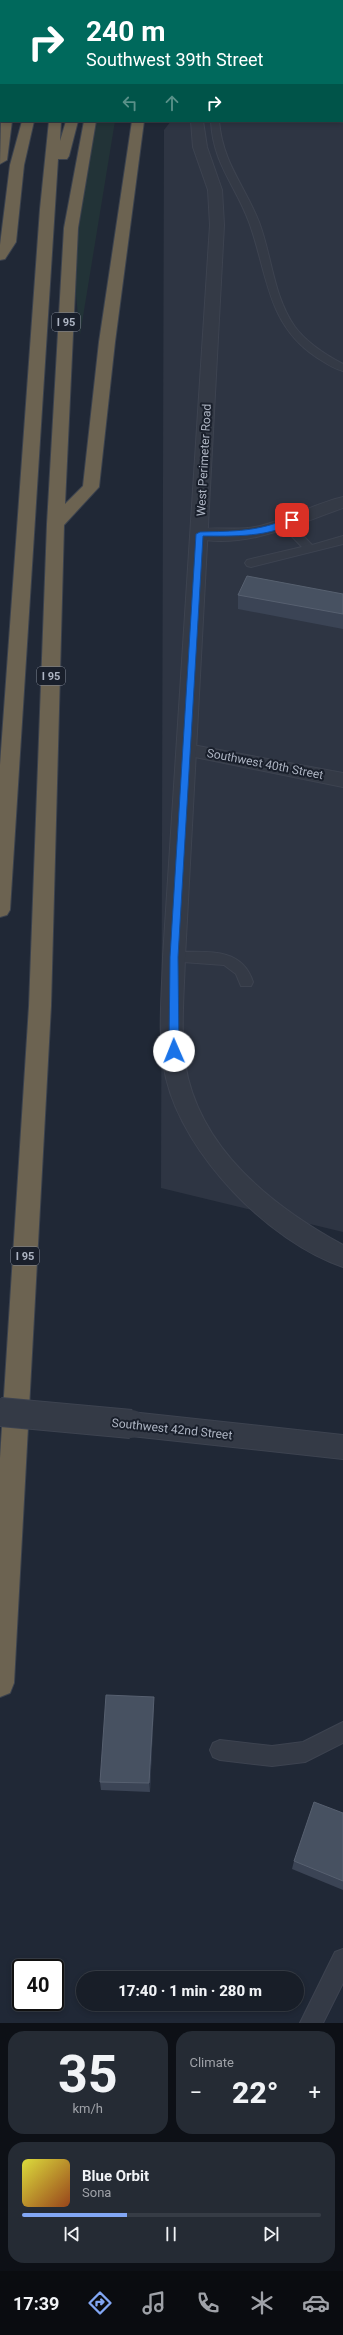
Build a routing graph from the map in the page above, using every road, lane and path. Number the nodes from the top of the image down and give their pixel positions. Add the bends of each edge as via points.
1 (6, 122) edge
2 (28, 122) edge
3 (55, 122) edge
4 (72, 122) edge
5 (90, 122) edge
6 (138, 122) edge
7 (197, 122) edge
8 (215, 122) edge
9 (0, 160) edge
10 (47, 209) junction
11 (0, 256) edge
12 (343, 368) edge
13 (343, 502) edge
14 (285, 523) junction
15 (56, 524) junction
16 (200, 534) junction
17 (343, 540) edge
18 (310, 549) junction
19 (251, 563) dead end
20 (187, 750) junction
21 (343, 780) edge
22 (0, 910) edge
23 (174, 957) junction
24 (246, 982) dead end
25 (343, 1257) edge
26 (0, 1412) edge
27 (343, 1447) edge
28 (0, 1683) edge
29 (343, 1732) edge
30 (220, 1750) dead end
31 (343, 1960) edge
32 (311, 2023) edge

1 - 9 highway
2 - 11 highway via 17,165 9,242
3 - 10 highway
4 - 10 highway
5 - 15 highway, I 95 via 70,228
6 - 15 highway via 91,487
7 - 16 street, West Perimeter Road via 200,147 215,190 217,212
8 - 12 lane via 217,146 223,165 254,221 278,306 292,330 318,355
10 - 22 highway
13 - 14 street
14 - 16 street via 248,533
14 - 18 lane
15 - 28 highway, I 95 via 40,1006
16 - 20 street, West Perimeter Road
17 - 18 lane
18 - 19 lane
20 - 21 street, Southwest 40th Street
20 - 23 street, West Perimeter Road
23 - 24 lane via 220,959 234,963 243,971
23 - 25 street, West Perimeter Road via 174,1060 183,1098 203,1138 233,1175 268,1210
26 - 27 street, Southwest 42nd Street, bridge
29 - 30 lane via 305,1752 272,1756
31 - 32 lane

